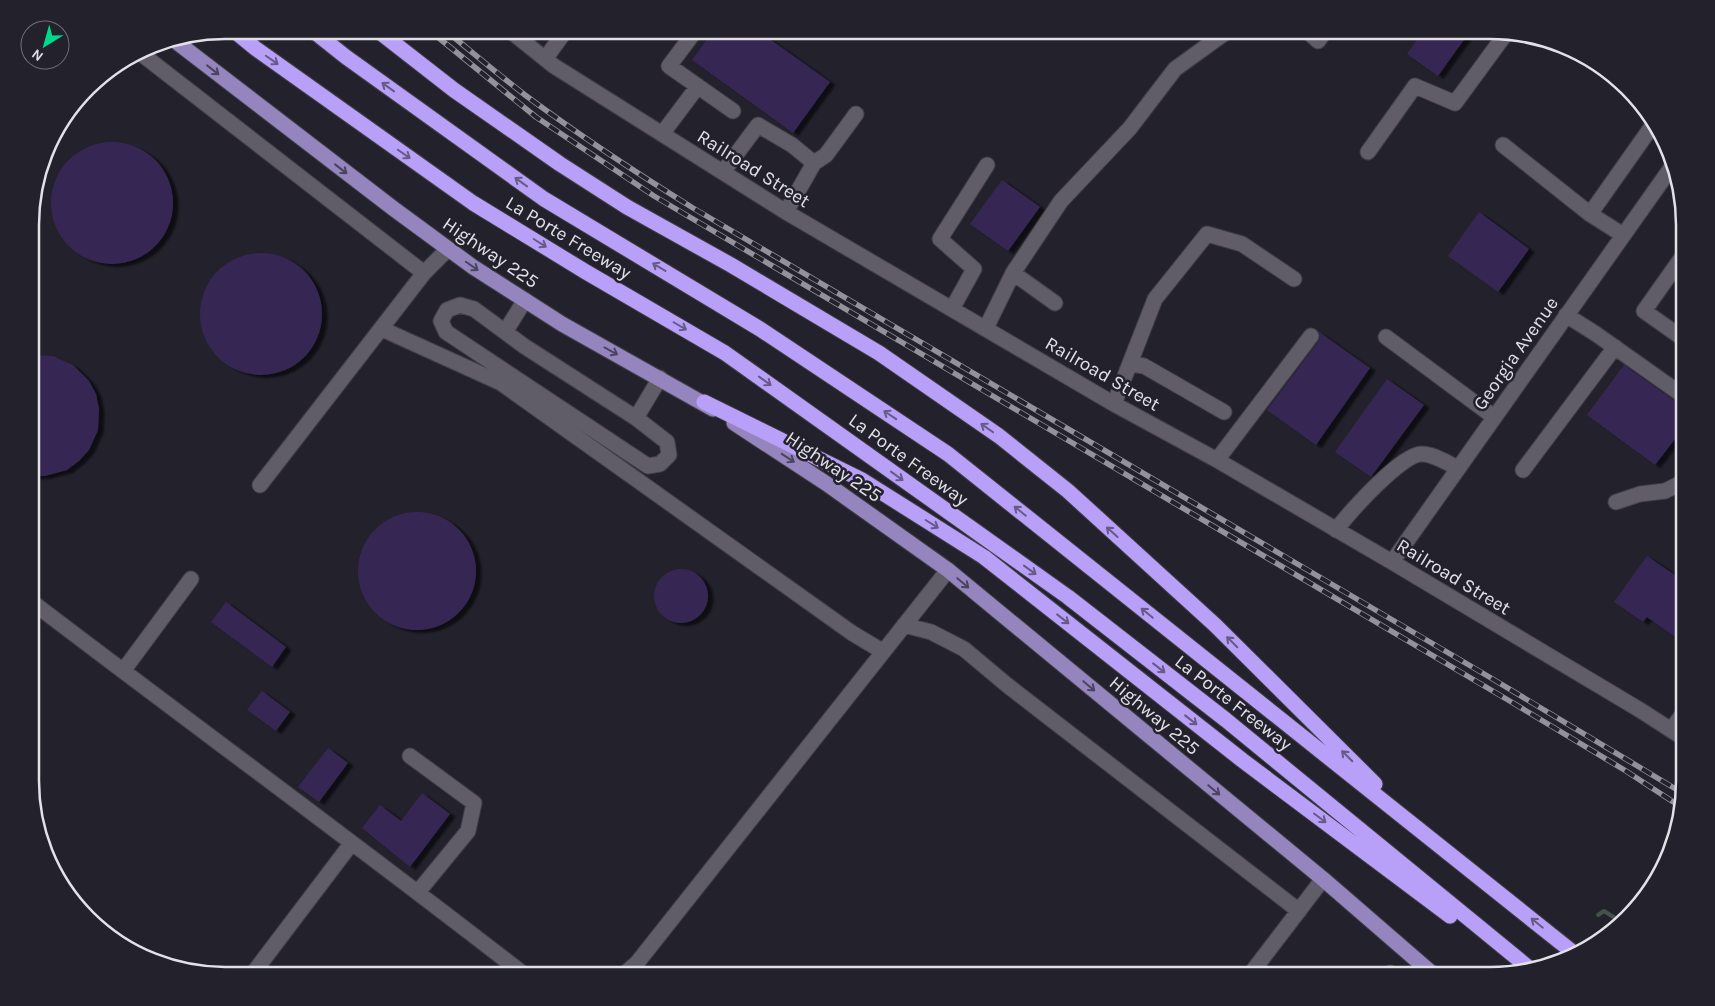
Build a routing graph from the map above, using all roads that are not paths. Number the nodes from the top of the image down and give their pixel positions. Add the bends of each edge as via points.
1 (244, 39) edge
2 (323, 39) edge
3 (389, 39) edge
4 (520, 39) edge
5 (559, 39) edge
6 (689, 39) edge
7 (1217, 39) edge
8 (1502, 39) edge
9 (179, 44) edge
10 (144, 57) edge
11 (545, 59) junction
12 (698, 86) junction
13 (733, 111) dead end
14 (856, 114) dead end
15 (1650, 130) edge
16 (662, 134) junction
17 (1503, 145) dead end
18 (1368, 152) dead end
19 (814, 163) junction
20 (987, 165) dead end
21 (723, 172) junction
22 (1668, 172) edge
23 (786, 212) junction
24 (1590, 214) junction
25 (1623, 235) junction
26 (448, 249) junction
27 (1676, 267) edge
28 (424, 273) junction
29 (1012, 273) junction
30 (1294, 279) dead end
31 (525, 300) junction
32 (1056, 303) dead end
33 (952, 308) junction
34 (1566, 315) junction
35 (986, 328) junction
36 (382, 329) junction
37 (505, 332) junction
38 (1676, 334) edge
39 (1311, 336) dead end
40 (1386, 337) dead end
41 (1615, 347) junction
42 (1131, 364) junction
43 (660, 378) junction
44 (1676, 391) edge
45 (704, 402) junction
46 (1114, 404) junction
47 (1224, 412) dead end
48 (1494, 417) junction
49 (636, 418) junction
50 (1217, 460) junction
51 (1458, 468) junction
52 (1524, 470) dead end
53 (260, 485) dead end
54 (1676, 485) edge
55 (1616, 502) dead end
56 (1336, 530) junction
57 (1392, 562) junction
58 (948, 570) junction
59 (191, 579) dead end
60 (39, 607) edge
61 (904, 625) junction
62 (882, 651) junction
63 (123, 671) junction
64 (1676, 723) edge
65 (1671, 730) junction
66 (1676, 733) edge
67 (410, 756) dead end
68 (1432, 840) junction
69 (352, 844) junction
70 (1323, 880) junction
71 (418, 892) junction
72 (1299, 911) junction
73 (1569, 950) edge
74 (1525, 964) edge
75 (1516, 966) edge
76 (258, 967) edge
77 (514, 967) edge
78 (632, 967) edge
79 (1256, 967) edge
80 (1424, 967) edge

1 -> 74 highway, La Porte Freeway via 473,203 726,353 1068,597 1226,720
68 -> 2 highway, La Porte Freeway via 948,454 760,329 544,199
68 -> 3 highway via 1215,625 1068,491 999,436 879,353 627,207 560,164 454,90
4 - 11 street, Railroad Street
5 - 11 street
6 - 12 street via 669,66
7 - 29 street via 1175,69 1130,128 1061,201
8 - 18 street via 1455,103 1415,86
9 -> 26 main road, Highway 225
10 - 28 street
11 - 16 street, Railroad Street
12 - 13 street
12 - 16 street
14 - 19 street via 826,155
15 - 24 street
16 - 21 street, Railroad Street
17 - 24 street
19 - 21 street via 792,145 758,125
19 - 23 street
20 - 33 street via 940,239 974,269
21 - 23 street, Railroad Street
22 - 25 street, Georgia Avenue
23 - 33 street, Railroad Street
24 - 25 street
25 - 34 street, Georgia Avenue
26 - 28 street
26 -> 31 main road, Highway 225
27 - 38 street via 1644,311
28 - 36 street
29 - 32 street
29 - 35 street
30 - 42 street via 1242,244 1207,234 1154,299
31 - 37 street
31 -> 43 main road, Highway 225
33 - 35 street, Railroad Street
34 - 41 street
34 - 48 street, Georgia Avenue
35 - 46 street, Railroad Street
36 - 53 street
36 - 62 street via 501,383 852,633
37 - 49 street
37 - 49 street via 474,309 460,304 447,310 441,321 446,332 648,466 660,464 670,455 667,442
39 - 50 street
40 - 48 street
41 - 44 street
41 - 52 street
42 - 46 street
42 - 47 street via 1144,366
43 - 45 main road, Highway 225
43 - 49 street
45 -> 58 main road, Highway 225
45 -> 75 highway via 862,480 984,557 1242,760
46 - 50 street, Railroad Street
48 - 51 street, Georgia Avenue
50 - 56 street, Railroad Street
51 - 56 street via 1420,454 1405,461 1356,505
51 - 57 street, Georgia Avenue
54 - 55 street
56 - 57 street, Railroad Street
57 - 65 street, Railroad Street
58 - 61 street
58 -> 70 main road, Highway 225
59 - 63 street
60 - 63 street
61 - 62 street
61 - 72 street via 931,632 964,649 1007,686
62 - 78 street
63 - 69 street
64 - 65 street
65 - 66 street, Railroad Street
67 - 71 street via 474,803 468,830
73 -> 68 highway, La Porte Freeway
69 - 71 street
69 - 76 street
70 - 72 street
70 - 80 main road, Highway 225
71 - 77 street
72 - 79 street

